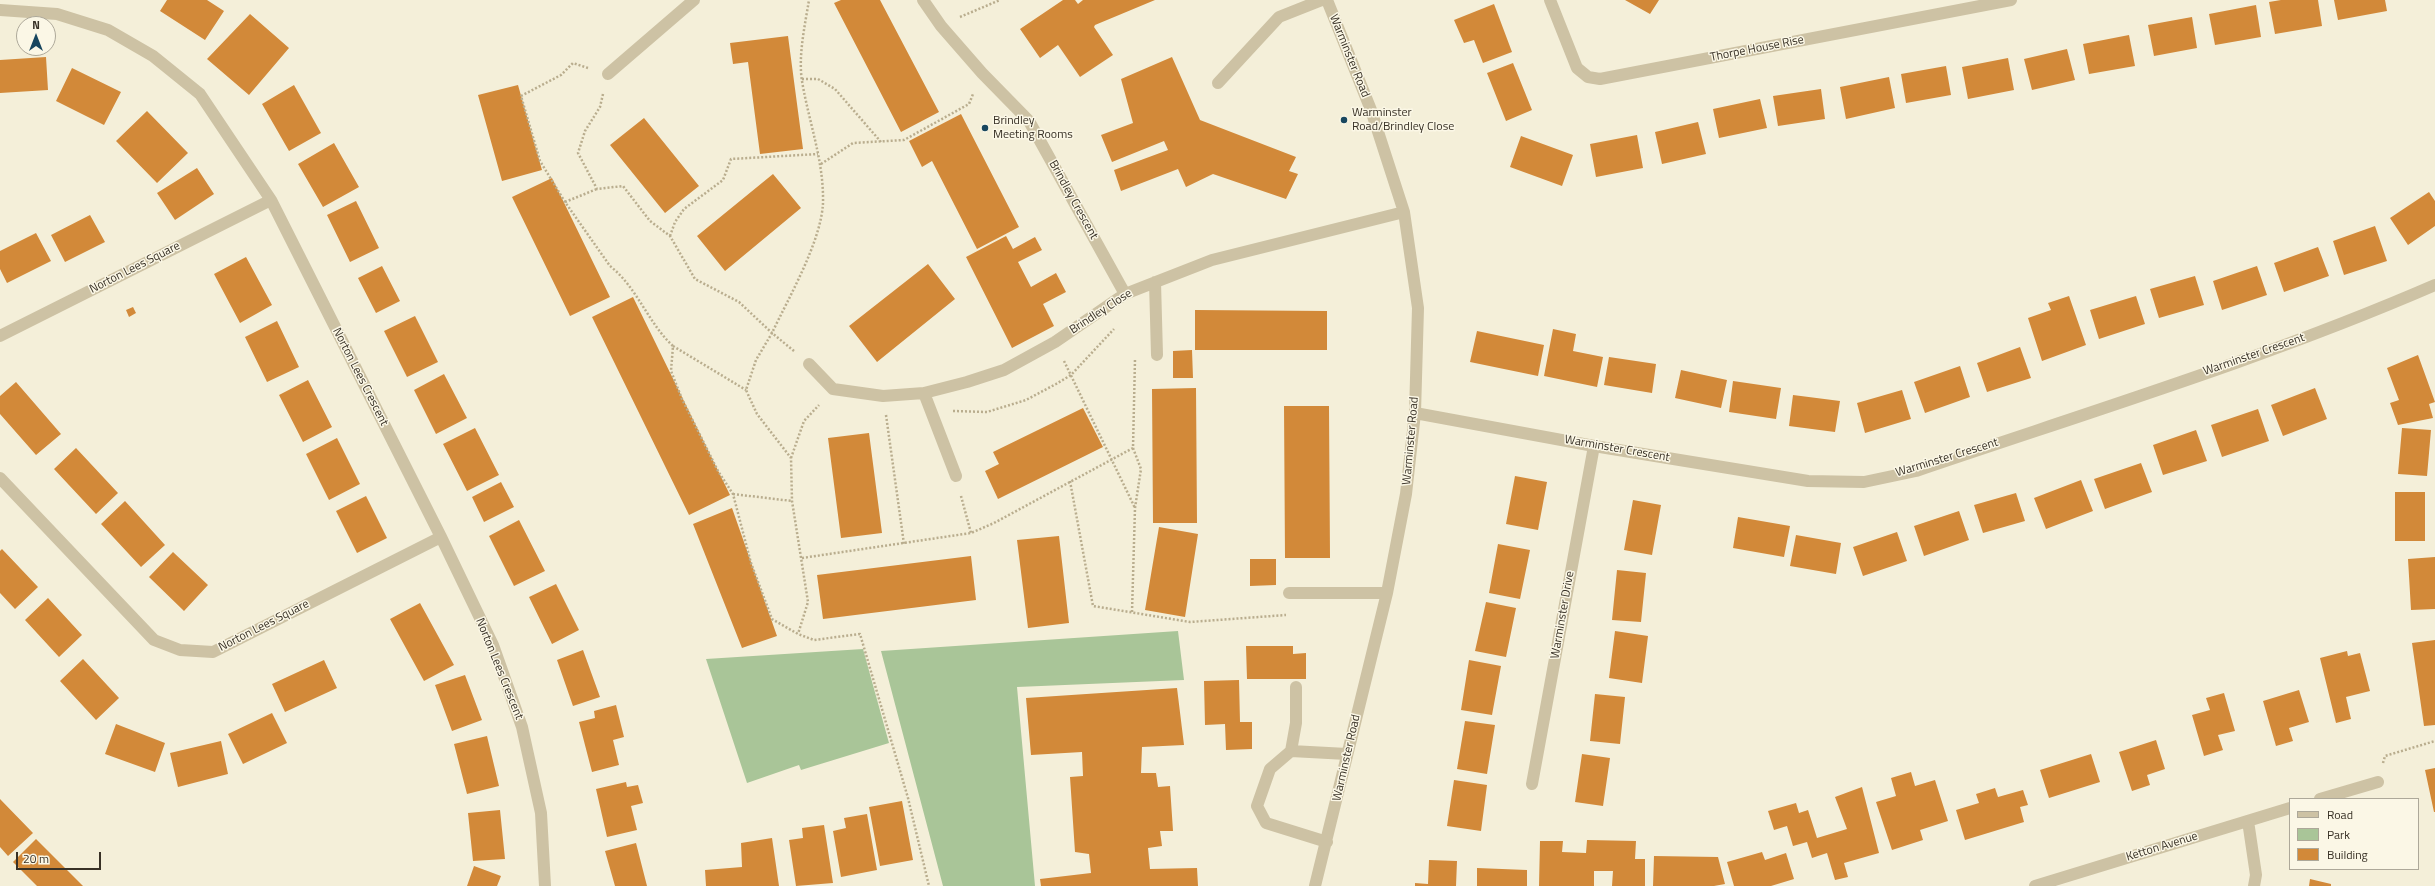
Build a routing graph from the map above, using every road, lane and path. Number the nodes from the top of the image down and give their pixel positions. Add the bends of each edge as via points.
1 (694, 0) edge
2 (809, 0) edge
3 (923, 0) edge
4 (1000, 0) edge
5 (1322, 0) edge
6 (1327, 0) edge
7 (1550, 0) edge
8 (2011, 0) edge
9 (0, 10) edge
10 (941, 26) junction
11 (982, 73) junction
12 (608, 74) junction
13 (802, 79) junction
14 (1218, 83) dead end
15 (881, 142) junction
16 (818, 154) junction
17 (821, 164) junction
18 (597, 189) junction
19 (271, 200) junction
20 (565, 202) junction
21 (1404, 212) junction
22 (670, 236) junction
23 (1155, 282) junction
24 (2435, 285) edge
25 (1125, 294) junction
26 (772, 333) junction
27 (0, 336) edge
28 (1055, 342) junction
29 (673, 346) junction
30 (1157, 355) joint
31 (809, 364) joint
32 (833, 389) junction
33 (746, 390) junction
34 (924, 393) junction
35 (883, 396) junction
36 (1415, 413) junction
37 (1594, 446) junction
38 (1133, 448) junction
39 (791, 458) junction
40 (1111, 461) junction
41 (956, 476) joint
42 (0, 478) edge
43 (1070, 481) junction
44 (733, 494) junction
45 (792, 500) junction
46 (1135, 508) junction
47 (970, 533) junction
48 (441, 537) junction
49 (904, 544) junction
50 (802, 558) junction
51 (1289, 593) dead end
52 (1387, 593) junction
53 (1132, 612) junction
54 (1290, 615) dead end
55 (798, 634) junction
56 (1296, 687) dead end
57 (2435, 741) edge
58 (1291, 751) junction
59 (1347, 754) junction
60 (2378, 782) joint
61 (1532, 784) dead end
62 (2323, 798) edge
63 (2289, 808) edge
64 (2248, 821) junction
65 (1327, 842) junction
66 (545, 886) edge
67 (929, 886) edge
68 (1315, 886) edge
69 (2035, 886) edge
70 (2254, 886) edge

1 - 12 street
2 - 13 path via 804,30
3 - 10 street, Brindley Crescent
4 - 10 path
5 - 14 street via 1279,17
6 - 21 street, Warminster Road via 1371,110
7 - 8 street, Thorpe House Rise via 1577,68 1588,76 1600,79
9 - 19 street, Norton Lees Crescent via 57,14 108,30 153,56 200,94
10 - 11 street, Brindley Crescent
11 - 15 path via 969,104 904,140
11 - 25 street, Brindley Crescent via 1029,121
12 - 18 path via 600,107 585,131 578,153
12 - 20 path via 573,63 561,75 521,96 540,161
13 - 15 path via 818,79 835,89
13 - 16 path
15 - 17 path via 853,143
16 - 17 path
16 - 22 path via 731,159 723,180 684,209 674,222
17 - 26 path via 823,205 811,251
18 - 20 path
18 - 22 path via 623,186 650,221
19 - 27 street, Norton Lees Square
19 - 48 street, Norton Lees Crescent
20 - 29 path via 610,266 618,272
21 - 23 street, Brindley Close via 1219,258
21 - 36 street, Warminster Road via 1418,308
22 - 26 path via 695,279 739,302
23 - 25 street, Brindley Close
23 - 30 street
24 - 37 street, Warminster Crescent via 2361,318 2281,346 1916,471 1864,482 1808,481
25 - 28 street, Brindley Close
26 - 31 path
26 - 33 path via 756,360
28 - 34 street, Brindley Close via 1004,370
28 - 40 path
29 - 33 path
29 - 44 path via 671,371 682,399 718,471
30 - 38 path via 1135,354
31 - 32 street
32 - 35 street, Brindley Close
32 - 39 path via 804,421
33 - 39 path via 756,414
34 - 35 street, Brindley Close
34 - 41 street
35 - 49 path
36 - 37 street, Warminster Crescent
36 - 52 street, Warminster Road via 1406,494
37 - 61 street, Warminster Drive
38 - 40 path
38 - 46 path via 1141,469
39 - 45 path
40 - 43 path
40 - 46 path
41 - 47 path
42 - 48 street, Norton Lees Square via 154,640 180,650 213,652
43 - 47 path via 994,523
43 - 53 path via 1093,606
44 - 45 path
44 - 55 path via 751,563 772,619
45 - 50 path
46 - 53 path
47 - 49 path
48 - 66 street, Norton Lees Crescent via 493,645 522,727 540,813
49 - 50 path
50 - 55 path via 808,602
51 - 52 street
52 - 59 street, Warminster Road
53 - 54 path via 1190,622
55 - 67 path via 814,640 860,634 908,798
56 - 58 street via 1296,722
57 - 60 path via 2385,756
58 - 59 street
58 - 65 street via 1270,769 1258,806 1266,823
59 - 65 street, Warminster Road
60 - 62 street
63 - 64 street, Ketton Avenue
64 - 69 street, Ketton Avenue
64 - 70 street via 2256,875
65 - 68 street, Warminster Road

